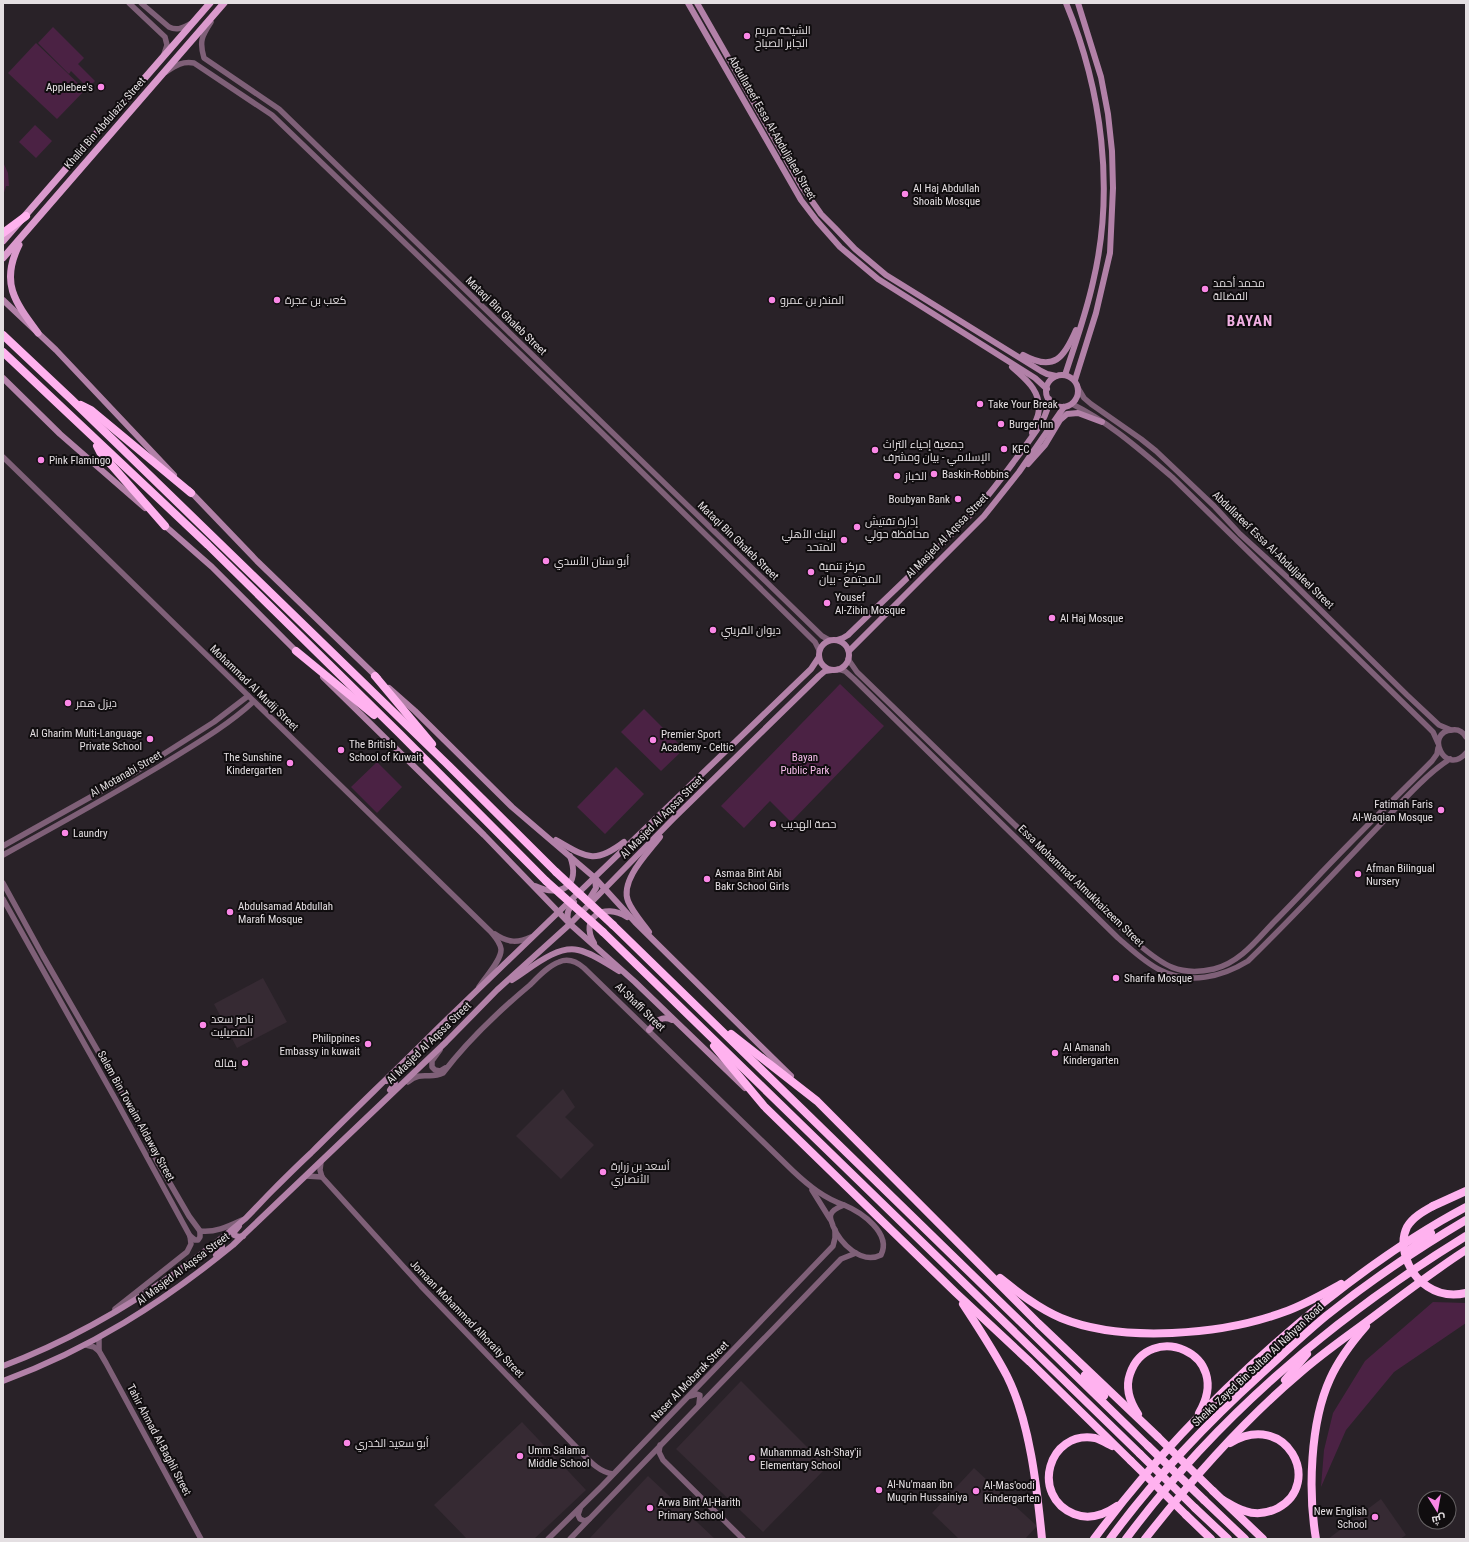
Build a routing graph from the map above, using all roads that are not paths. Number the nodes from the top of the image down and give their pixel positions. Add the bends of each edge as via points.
1 (129, 3) edge
2 (141, 3) edge
3 (210, 3) edge
4 (688, 3) edge
5 (697, 3) edge
6 (1066, 3) edge
7 (224, 4) edge
8 (1077, 4) edge
9 (159, 19) junction
10 (195, 22) junction
11 (153, 25) junction
12 (162, 59) junction
13 (209, 62) junction
14 (202, 69) junction
15 (160, 76) junction
16 (747, 106) junction
17 (309, 138) junction
18 (302, 145) junction
19 (779, 147) junction
20 (322, 151) junction
21 (79, 153) junction
22 (773, 154) junction
23 (315, 157) junction
24 (88, 159) junction
25 (802, 187) junction
26 (26, 216) junction
27 (32, 224) junction
28 (3, 233) edge
29 (3, 241) edge
30 (426, 252) junction
31 (3, 258) edge
32 (420, 258) junction
33 (435, 260) junction
34 (430, 268) junction
35 (1093, 282) junction
36 (886, 285) junction
37 (1102, 286) junction
38 (3, 300) edge
39 (1088, 303) junction
40 (933, 305) junction
41 (933, 314) junction
42 (971, 328) junction
43 (38, 333) junction
44 (3, 335) edge
45 (992, 340) junction
46 (3, 352) edge
47 (1003, 358) junction
48 (1065, 375) junction
49 (1056, 376) junction
50 (3, 378) edge
51 (1074, 380) junction
52 (1078, 388) junction
53 (1047, 390) junction
54 (576, 398) junction
55 (71, 399) junction
56 (1049, 399) junction
57 (571, 404) junction
58 (1072, 404) junction
59 (1064, 406) junction
60 (586, 407) junction
61 (580, 412) junction
62 (1102, 422) junction
63 (90, 435) junction
64 (1030, 439) junction
65 (3, 457) edge
66 (1019, 472) junction
67 (1188, 492) junction
68 (191, 493) junction
69 (1214, 506) junction
70 (696, 514) junction
71 (1214, 518) junction
72 (691, 521) junction
73 (706, 524) junction
74 (165, 526) junction
75 (700, 530) junction
76 (1240, 534) junction
77 (829, 640) junction
78 (838, 640) junction
79 (819, 650) junction
80 (296, 651) junction
81 (849, 651) junction
82 (819, 657) junction
83 (848, 659) junction
84 (835, 670) junction
85 (375, 676) junction
86 (870, 684) junction
87 (1385, 685) junction
88 (865, 690) junction
89 (1407, 695) junction
90 (248, 696) junction
91 (253, 702) junction
92 (1452, 730) junction
93 (1463, 731) edge
94 (399, 733) junction
95 (1466, 737) edge
96 (1438, 745) junction
97 (1466, 753) edge
98 (942, 754) junction
99 (1450, 759) junction
100 (936, 760) junction
101 (445, 762) junction
102 (951, 763) junction
103 (945, 769) junction
104 (1419, 774) junction
105 (1427, 778) junction
106 (57, 815) junction
107 (674, 818) junction
108 (643, 828) junction
109 (540, 831) junction
110 (28, 841) junction
111 (3, 846) edge
112 (3, 855) edge
113 (570, 855) junction
114 (595, 878) junction
115 (3, 883) edge
116 (531, 884) junction
117 (1311, 884) junction
118 (586, 886) junction
119 (605, 889) junction
120 (1318, 889) junction
121 (1085, 893) junction
122 (3, 899) edge
123 (1079, 899) junction
124 (1095, 902) junction
125 (1088, 908) junction
126 (558, 912) junction
127 (578, 916) junction
128 (635, 922) junction
129 (570, 924) junction
130 (491, 932) junction
131 (534, 935) junction
132 (595, 946) junction
133 (1251, 946) junction
134 (661, 948) junction
135 (1258, 951) junction
136 (1243, 953) junction
137 (1248, 961) junction
138 (636, 982) junction
139 (497, 990) junction
140 (474, 994) junction
141 (702, 1012) junction
142 (693, 1020) junction
143 (674, 1021) junction
144 (649, 1030) junction
145 (446, 1042) junction
146 (447, 1067) junction
147 (116, 1082) junction
148 (382, 1084) junction
149 (108, 1087) junction
150 (387, 1097) junction
151 (125, 1098) junction
152 (817, 1101) junction
153 (117, 1102) junction
154 (764, 1106) junction
155 (362, 1121) junction
156 (321, 1162) junction
157 (306, 1176) junction
158 (322, 1177) junction
159 (811, 1188) junction
160 (1466, 1191) edge
161 (844, 1205) junction
162 (1466, 1208) edge
163 (249, 1215) junction
164 (830, 1218) junction
165 (242, 1220) junction
166 (1466, 1220) edge
167 (835, 1230) junction
168 (200, 1231) junction
169 (190, 1236) junction
170 (243, 1236) junction
171 (1466, 1236) edge
172 (210, 1246) junction
173 (1466, 1250) edge
174 (856, 1253) junction
175 (977, 1261) junction
176 (204, 1268) junction
177 (1389, 1269) junction
178 (1365, 1271) junction
179 (956, 1293) junction
180 (1466, 1293) edge
181 (1374, 1316) junction
182 (105, 1319) junction
183 (1038, 1323) junction
184 (99, 1338) junction
185 (1319, 1340) junction
186 (86, 1345) junction
187 (99, 1351) junction
188 (37, 1353) junction
189 (1030, 1362) junction
190 (3, 1366) edge
191 (3, 1371) edge
192 (3, 1380) edge
193 (690, 1396) junction
194 (699, 1404) junction
195 (1260, 1410) junction
196 (1117, 1415) junction
197 (1193, 1422) junction
198 (1148, 1428) junction
199 (1113, 1430) junction
200 (660, 1445) junction
201 (1120, 1449) junction
202 (1221, 1449) junction
203 (648, 1458) junction
204 (670, 1467) junction
205 (600, 1470) junction
206 (613, 1474) junction
207 (602, 1486) junction
208 (1126, 1498) junction
209 (1223, 1500) junction
210 (582, 1507) junction
211 (590, 1519) junction
212 (201, 1539) edge
213 (548, 1539) edge
214 (570, 1539) edge
215 (743, 1539) edge
216 (1042, 1539) edge
217 (1094, 1539) edge
218 (1110, 1539) edge
219 (1126, 1539) edge
220 (1146, 1539) edge
221 (1210, 1539) edge
222 (1228, 1539) edge
223 (1245, 1539) edge
224 (1262, 1539) edge
225 (1316, 1539) edge

1 - 11 street
2 - 9 street
3 - 10 main road, Khalid Bin Abdulaziz Street
4 - 16 main road, Abdullateef Essa Al-Abduljaleel Street
5 - 19 main road, Abdullateef Essa Al-Abduljaleel Street
6 - 35 main road via 1082,42 1101,138 1103,201 1099,250
7 - 13 street via 202,35 202,51 204,58
7 - 15 main road, Khalid Bin Abdulaziz Street
8 - 37 main road via 1101,77 1112,151 1110,253
9 - 10 street via 174,30
9 - 11 street via 159,25
10 - 12 main road, Khalid Bin Abdulaziz Street
11 - 12 street via 165,37 167,45
12 - 21 main road, Khalid Bin Abdulaziz Street
13 - 14 street via 201,62
13 - 17 street, Mataqi Bin Ghaleb Street via 278,108
14 - 15 street, Mataqi Bin Ghaleb Street via 194,63 187,62 178,64
14 - 18 street, Mataqi Bin Ghaleb Street via 272,115
15 - 24 main road, Khalid Bin Abdulaziz Street
16 - 19 main road via 772,144
16 - 22 main road, Abdullateef Essa Al-Abduljaleel Street
17 - 18 street via 308,143
17 - 20 street, Mataqi Bin Ghaleb Street
18 - 23 street, Mataqi Bin Ghaleb Street
19 - 25 main road, Abdullateef Essa Al-Abduljaleel Street
20 - 23 street via 313,149
20 - 30 street, Mataqi Bin Ghaleb Street
21 - 24 main road via 82,160
21 - 26 main road, Khalid Bin Abdulaziz Street
22 - 25 main road via 778,153
22 - 36 main road, Abdullateef Essa Al-Abduljaleel Street via 817,221 844,250
23 - 32 street, Mataqi Bin Ghaleb Street
24 - 27 main road, Khalid Bin Abdulaziz Street
25 - 40 main road, Abdullateef Essa Al-Abduljaleel Street via 821,214 855,249 886,275
26 - 28 highway
26 - 29 main road, Khalid Bin Abdulaziz Street
27 - 31 main road, Khalid Bin Abdulaziz Street
27 - 43 main road via 12,256 8,274 10,291 15,302
30 - 32 street via 425,257
30 - 33 street, Mataqi Bin Ghaleb Street
32 - 34 street, Mataqi Bin Ghaleb Street
33 - 34 street via 430,262
33 - 54 street, Mataqi Bin Ghaleb Street
34 - 57 street, Mataqi Bin Ghaleb Street
35 - 37 main road via 1097,288
35 - 39 main road
36 - 40 main road via 897,288 929,307
36 - 41 main road, Abdullateef Essa Al-Abduljaleel Street
37 - 51 main road
38 - 43 main road
39 - 45 main road via 1066,352 1053,362 1042,363 1032,360
39 - 48 main road
40 - 42 main road, Abdullateef Essa Al-Abduljaleel Street
41 - 42 main road via 938,311 963,327
41 - 47 main road, Abdullateef Essa Al-Abduljaleel Street
42 - 45 main road, Abdullateef Essa Al-Abduljaleel Street
43 - 68 main road
44 - 55 highway
45 - 49 main road, Abdullateef Essa Al-Abduljaleel Street via 1041,371
46 - 63 highway
47 - 53 main road, Abdullateef Essa Al-Abduljaleel Street via 1035,378
47 - 64 main road via 1031,384 1038,399 1038,414
48 - 49 main road
48 - 51 main road
49 - 53 main road via 1048,384
50 - 74 main road via 60,434
51 - 52 main road
52 - 58 main road via 1077,397
52 - 69 street, Abdullateef Essa Al-Abduljaleel Street via 1090,404 1156,451
53 - 56 main road
54 - 57 street via 576,402
54 - 60 street, Mataqi Bin Ghaleb Street
55 - 68 highway via 91,410
55 - 101 highway
56 - 59 main road via 1055,405
56 - 64 main road, Al Masjed Al Aqssa Street via 1045,416
57 - 61 street, Mataqi Bin Ghaleb Street
58 - 59 main road
58 - 62 street, Abdullateef Essa Al-Abduljaleel Street
59 - 66 main road, Al Masjed Al Aqssa Street
60 - 61 street via 580,408
60 - 70 street, Mataqi Bin Ghaleb Street
61 - 72 street, Mataqi Bin Ghaleb Street
62 - 66 main road via 1078,413 1067,414 1060,420 1036,457
62 - 67 street, Abdullateef Essa Al-Abduljaleel Street via 1137,446
63 - 74 highway via 100,452
63 - 94 highway via 208,545
64 - 78 main road, Al Masjed Al Aqssa Street via 984,500 848,635
65 - 90 street, Mohammad Al Mudij Street
66 - 81 main road, Al Masjed Al Aqssa Street via 984,516
67 - 69 street via 1194,494 1211,510
67 - 71 street, Abdullateef Essa Al-Abduljaleel Street
68 - 85 main road
69 - 76 street, Abdullateef Essa Al-Abduljaleel Street
70 - 72 street via 696,518
70 - 73 street, Mataqi Bin Ghaleb Street
71 - 76 street via 1214,515 1218,515
71 - 87 street, Abdullateef Essa Al-Abduljaleel Street
72 - 75 street, Mataqi Bin Ghaleb Street
73 - 75 street via 700,526
73 - 77 street, Mataqi Bin Ghaleb Street
74 - 80 main road via 212,567
75 - 79 street, Mataqi Bin Ghaleb Street via 815,642
76 - 89 street, Abdullateef Essa Al-Abduljaleel Street
77 - 78 main road
77 - 79 main road
78 - 81 main road via 845,644
79 - 82 main road
80 - 94 highway
80 - 116 main road
81 - 83 main road
82 - 84 main road via 823,666
82 - 108 main road, Al Masjed Al Aqssa Street via 811,669
83 - 84 main road via 842,667
83 - 86 street, Essa Mohammad Almukhaizeem Street
84 - 88 street, Essa Mohammad Almukhaizeem Street via 845,671
84 - 107 main road, Al Masjed Al Aqssa Street via 824,671
85 - 101 highway
85 - 109 main road
86 - 88 street via 865,685
86 - 98 street, Essa Mohammad Almukhaizeem Street
87 - 89 street via 1404,698 1408,698
87 - 96 street, Abdullateef Essa Al-Abduljaleel Street via 1433,732
88 - 100 street, Essa Mohammad Almukhaizeem Street
89 - 92 street, Abdullateef Essa Al-Abduljaleel Street via 1439,725
90 - 91 street, Mohammad Al Mudij Street
90 - 106 street, Al Motanabi Street via 214,722 150,763
91 - 110 street, Al Motanabi Street via 206,738
91 - 130 street, Mohammad Al Mudij Street
92 - 93 street, Abdullateef Essa Al-Abduljaleel Street
92 - 96 street, Essa Mohammad Almukhaizeem Street via 1443,734
93 - 95 street
94 - 142 highway, bridge via 546,881
96 - 99 street, Abdullateef Essa Al-Abduljaleel Street via 1443,755
96 - 104 street, Essa Mohammad Almukhaizeem Street via 1435,757
97 - 99 street, Essa Mohammad Almukhaizeem Street via 1458,759
98 - 100 street via 941,758
98 - 102 street, Essa Mohammad Almukhaizeem Street
99 - 105 street, Essa Mohammad Almukhaizeem Street
100 - 103 street, Essa Mohammad Almukhaizeem Street
101 - 141 highway, bridge
102 - 103 street via 946,763
102 - 121 street, Essa Mohammad Almukhaizeem Street
103 - 123 street, Essa Mohammad Almukhaizeem Street
104 - 105 street via 1425,773
104 - 117 street, Essa Mohammad Almukhaizeem Street
105 - 120 street, Essa Mohammad Almukhaizeem Street
106 - 110 street via 57,823
106 - 111 street, Al Motanabi Street
107 - 119 main road, Al Masjed Al Aqssa Street
107 - 134 main road via 632,874 626,891 632,908
108 - 109 main road via 611,852 597,857 580,853
108 - 114 main road, Al Masjed Al Aqssa Street
109 - 113 main road
110 - 112 street, Al Motanabi Street
113 - 114 main road
113 - 116 main road via 574,867 573,875 565,888 550,891
114 - 118 main road, Al Masjed Al Aqssa Street
114 - 119 main road
114 - 127 main road via 595,891
115 - 147 street, Salem Bin Towaim Aldaway Street
116 - 126 main road
117 - 120 street via 1316,884
117 - 133 street, Essa Mohammad Almukhaizeem Street
118 - 126 main road, Al Masjed Al Aqssa Street
118 - 129 main road via 568,912
119 - 127 main road, Al Masjed Al Aqssa Street
119 - 128 main road
120 - 135 street, Essa Mohammad Almukhaizeem Street
121 - 123 street via 1084,898
121 - 124 street, Essa Mohammad Almukhaizeem Street
122 - 149 street, Salem Bin Towaim Aldaway Street
123 - 125 street, Essa Mohammad Almukhaizeem Street
124 - 125 street via 1090,903
124 - 136 street, Essa Mohammad Almukhaizeem Street via 1158,961 1172,968 1190,971 1215,969
125 - 137 street, Essa Mohammad Almukhaizeem Street via 1144,960 1167,973 1187,978 1216,976
126 - 129 main road
126 - 131 main road, Al Masjed Al Aqssa Street
127 - 129 main road, Al Masjed Al Aqssa Street
128 - 132 main road via 616,911 607,910 599,913 589,926
128 - 134 main road
129 - 132 main road
129 - 139 main road, Al Masjed Al Aqssa Street
130 - 131 street, Mohammad Al Mudij Street via 502,940 512,942 520,942
130 - 140 street, Mohammad Al Mudij Street via 500,944 499,959
131 - 140 main road, Al Masjed Al Aqssa Street
132 - 138 main road
133 - 135 street via 1253,951
133 - 136 street, Essa Mohammad Almukhaizeem Street
134 - 152 main road
135 - 137 street, Essa Mohammad Almukhaizeem Street
136 - 137 street via 1248,956
138 - 139 main road via 580,950 569,949 551,955
138 - 143 main road
139 - 145 main road, Al Masjed Al Aqssa Street
140 - 148 main road, Al Masjed Al Aqssa Street
141 - 152 highway
141 - 196 highway
142 - 154 highway
142 - 199 highway
143 - 144 main road via 660,1018
143 - 154 main road
144 - 146 street, Al-Shaffi Street via 579,964 565,960 545,971 493,1017
144 - 159 street, Al-Shaffi Street
145 - 146 street via 432,1061 432,1067 440,1071
145 - 150 main road, Al Masjed Al Aqssa Street
146 - 150 street, Al-Shaffi Street via 438,1075 424,1074 413,1078
147 - 149 street via 115,1086
147 - 151 street, Salem Bin Towaim Aldaway Street
148 - 155 main road via 393,1079 395,1083
148 - 163 main road, Al Masjed Al Aqssa Street
149 - 153 street, Salem Bin Towaim Aldaway Street
150 - 155 main road, Al Masjed Al Aqssa Street
151 - 153 street
151 - 168 street, Salem Bin Towaim Aldaway Street via 157,1161
152 - 175 highway
153 - 169 street, Salem Bin Towaim Aldaway Street
154 - 179 highway
155 - 156 main road, Al Masjed Al Aqssa Street
156 - 157 main road, Al Masjed Al Aqssa Street
156 - 158 street
157 - 158 street
157 - 170 main road, Al Masjed Al Aqssa Street
158 - 205 street, Jomaan Mohammad Alhoraity Street via 421,1286
159 - 161 street, Al-Shaffi Street
159 - 164 street, Al-Shaffi Street
160 - 180 highway, bridge via 1433,1206 1413,1220 1404,1240 1407,1262 1422,1283 1447,1294
161 - 164 street via 836,1208
161 - 174 street, Al-Shaffi Street via 867,1218 881,1236 883,1244 881,1255 870,1258
162 - 177 highway via 1415,1245
162 - 178 highway via 1446,1217
163 - 165 main road, Al Masjed Al Aqssa Street
163 - 170 main road via 234,1232 237,1237
164 - 167 street, Al-Shaffi Street
165 - 168 street via 214,1231
165 - 172 main road, Al Masjed Al Aqssa Street
166 - 177 highway, Sheikh Zayed Bin Sultan Al Nahyan Road
167 - 174 street, Al-Shaffi Street via 847,1247
167 - 193 street, Naser Al Mobarak Street via 833,1246
168 - 169 street via 198,1240
169 - 182 street via 191,1244 186,1252
170 - 176 main road, Al Masjed Al Aqssa Street
171 - 185 highway, Sheikh Zayed Bin Sultan Al Nahyan Road via 1377,1295
172 - 176 main road via 218,1243 222,1247
172 - 182 main road, Al Masjed Al Aqssa Street via 156,1287
173 - 181 highway
174 - 194 street, Naser Al Mobarak Street via 841,1259
175 - 178 highway via 1030,1301 1052,1314 1091,1327 1135,1332 1202,1331 1260,1320 1302,1305
175 - 183 highway
176 - 184 main road, Al Masjed Al Aqssa Street via 156,1304
177 - 218 highway, Sheikh Zayed Bin Sultan Al Nahyan Road via 1325,1317 1223,1410 1136,1504
178 - 197 highway via 1255,1360
179 - 189 highway
179 - 216 highway via 998,1359 1016,1398 1031,1459
181 - 195 highway via 1300,1372
181 - 225 highway via 1338,1362 1321,1406 1312,1470
182 - 188 main road, Al Masjed Al Aqssa Street
183 - 196 highway via 1092,1382
183 - 198 highway
184 - 186 main road, Al Masjed Al Aqssa Street
184 - 187 street, Tahir Ahmad Al-Baghli Street
185 - 195 highway
185 - 219 highway, Sheikh Zayed Bin Sultan Al Nahyan Road via 1288,1364 1213,1436 1155,1501
186 - 187 street
186 - 192 main road, Al Masjed Al Aqssa Street
187 - 212 street, Tahir Ahmad Al-Baghli Street
188 - 190 main road, Al Masjed Al Aqssa Street
188 - 191 main road
189 - 199 highway
189 - 201 highway
193 - 194 street via 700,1395
193 - 206 street, Naser Al Mobarak Street
194 - 200 street, Naser Al Mobarak Street
195 - 202 highway
196 - 223 highway, bridge
197 - 198 highway via 1206,1396 1206,1372 1200,1362 1188,1352 1164,1346 1141,1357 1134,1365 1129,1379 1131,1401
197 - 208 highway
198 - 209 highway, bridge
199 - 222 highway, bridge
200 - 203 street, Naser Al Mobarak Street
200 - 204 street via 660,1455
201 - 208 highway via 1094,1438 1072,1441 1054,1457 1050,1466 1049,1481 1058,1503 1080,1516 1102,1514
201 - 221 highway, bridge
202 - 209 highway via 1247,1435 1269,1435 1290,1449 1296,1460 1298,1472 1297,1484 1290,1497 1282,1506 1271,1511 1249,1512
202 - 220 highway via 1185,1489
203 - 204 street via 661,1460
203 - 211 street, Naser Al Mobarak Street
204 - 215 street
205 - 206 street, Jomaan Mohammad Alhoraity Street
205 - 207 street via 603,1477
206 - 207 street, Naser Al Mobarak Street
207 - 210 street, Naser Al Mobarak Street
208 - 217 highway
209 - 224 highway
210 - 211 street via 579,1518 583,1521
210 - 213 street, Naser Al Mobarak Street
211 - 214 street, Naser Al Mobarak Street

